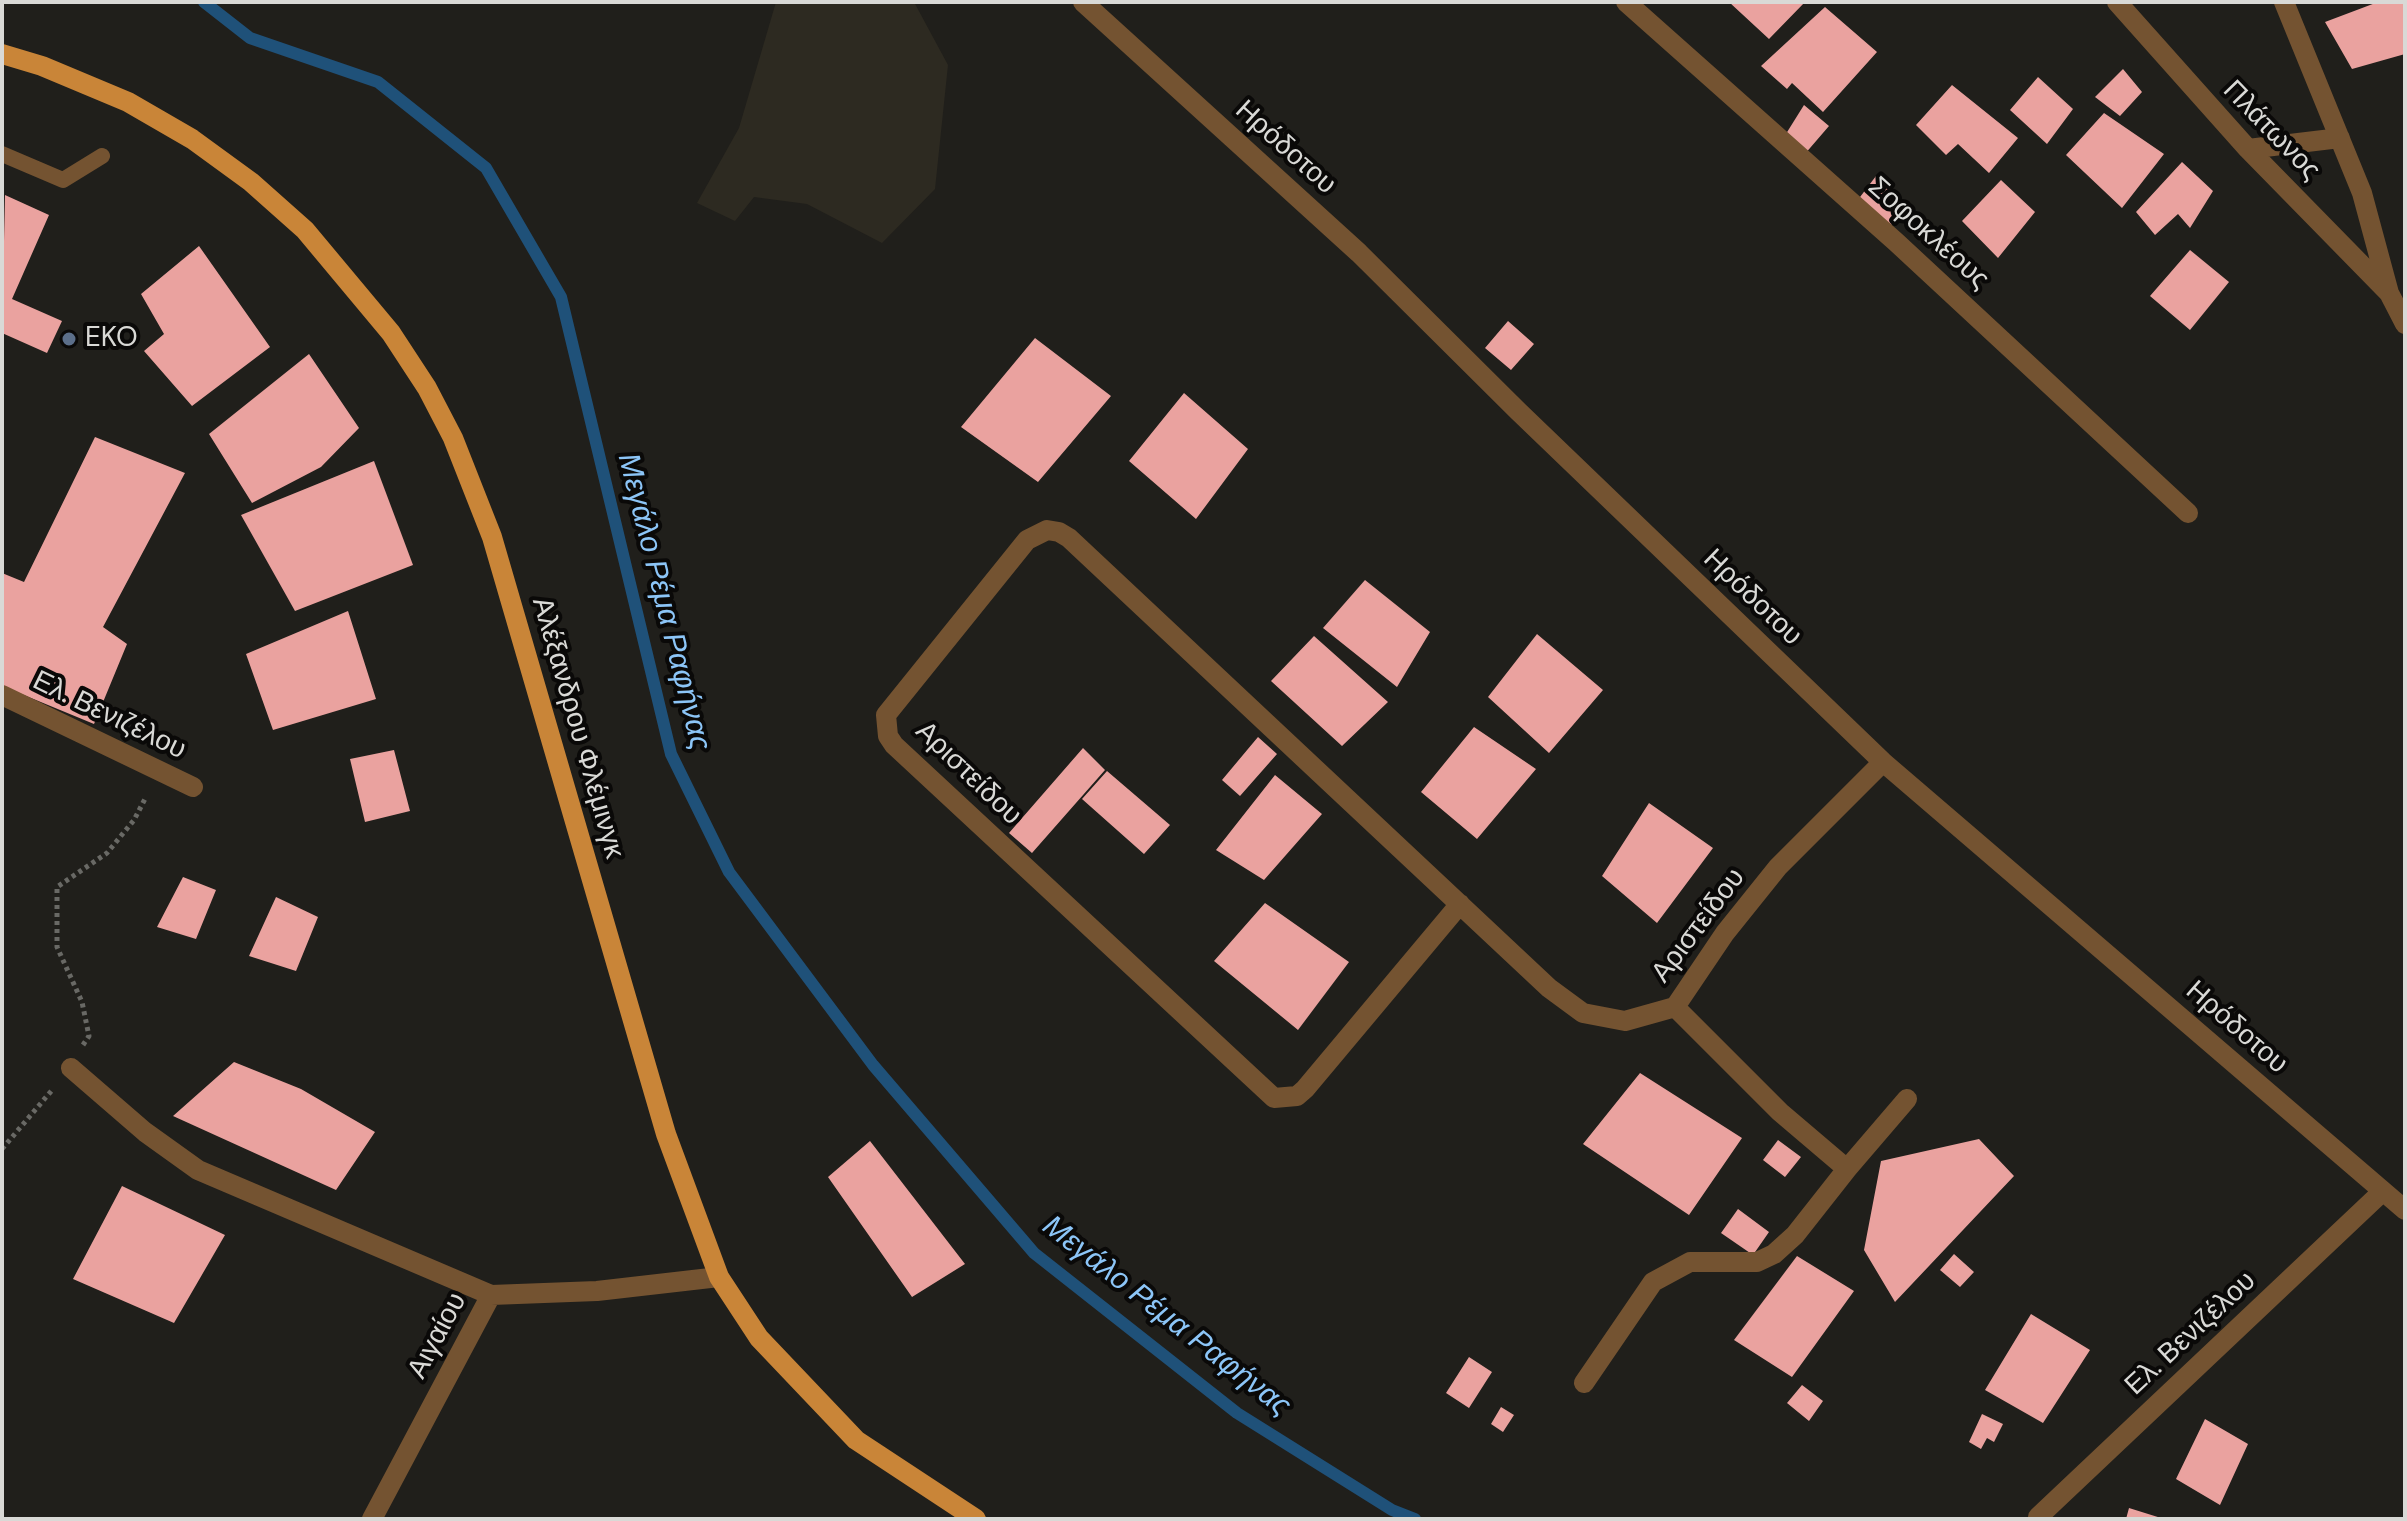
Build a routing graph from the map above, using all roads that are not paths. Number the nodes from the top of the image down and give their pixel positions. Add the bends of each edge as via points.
1 (1083, 2) edge
2 (1626, 2) edge
3 (2117, 2) edge
4 (2284, 2) edge
5 (2, 54) edge
6 (2340, 138) junction
7 (2248, 149) junction
8 (2, 154) edge
9 (102, 156) dead end
10 (2389, 293) junction
11 (2405, 324) edge
12 (2188, 513) dead end
13 (2, 695) edge
14 (1883, 762) junction
15 (193, 787) dead end
16 (1460, 904) junction
17 (1675, 1007) junction
18 (71, 1068) road end
19 (1907, 1099) dead end
20 (1847, 1169) junction
21 (2382, 1192) junction
22 (2405, 1210) edge
23 (719, 1277) junction
24 (491, 1295) junction
25 (1584, 1383) dead end
26 (2038, 1517) dead end
27 (372, 1519) edge
28 (976, 1519) edge

1 - 14 street, Ηρόδοτου via 1359,253
2 - 12 street, Σοφοκλέους via 1896,242
3 - 7 street, Πλάτωνος
4 - 6 street
5 - 23 main road, Αλέξανδρου Φλέμινγκ via 128,102 251,182 305,230 355,286 427,388 492,537 666,1134
6 - 7 street
6 - 10 street via 2362,193
7 - 10 street, Πλάτωνος
8 - 9 lane via 63,180
10 - 11 street
13 - 15 street, Ελ. Βενιζέλου
14 - 17 street, Αριστείδου via 1778,867
14 - 21 street, Ηρόδοτου
16 - 16 street, Αριστείδου via 1059,532 1047,530 1027,540 886,715 894,745 1274,1098 1297,1096 1305,1089
16 - 17 street, Αριστείδου via 1583,1013 1625,1021
17 - 20 street via 1780,1112
18 - 24 street via 198,1170
19 - 20 street
20 - 25 street via 1774,1254 1757,1262 1690,1262 1653,1282
21 - 22 street, Ηρόδοτου
21 - 26 street, Ελ. Βενιζέλου
23 - 24 street, Αιγαίου via 597,1291
23 - 28 main road, Αλέξανδρου Φλέμινγκ via 759,1338 856,1440
24 - 27 street, Αιγαίου

